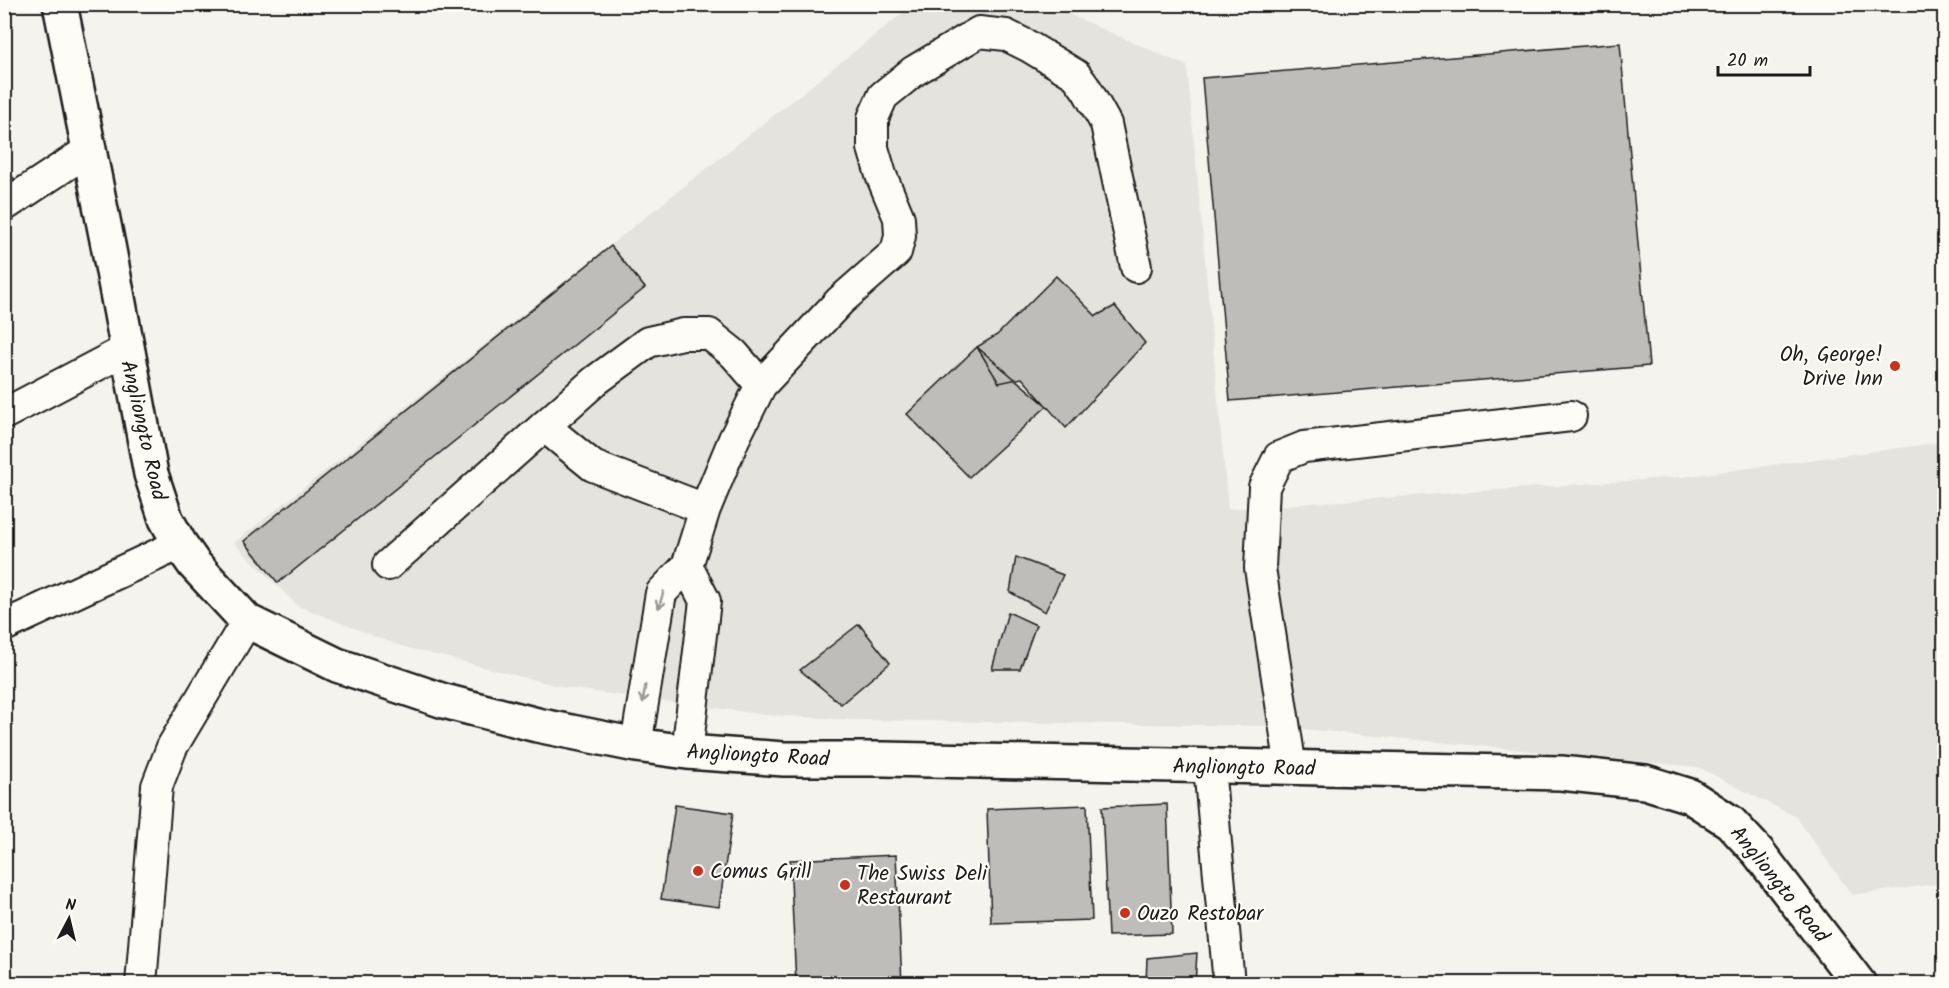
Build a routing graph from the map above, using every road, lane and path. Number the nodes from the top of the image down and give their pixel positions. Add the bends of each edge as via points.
1 (60, 4) edge
2 (89, 150) junction
3 (4, 206) edge
4 (1136, 267) dead end
5 (126, 350) junction
6 (761, 385) junction
7 (4, 414) edge
8 (1571, 416) dead end
9 (544, 426) junction
10 (705, 509) junction
11 (180, 544) junction
12 (388, 565) dead end
13 (687, 566) junction
14 (248, 621) junction
15 (4, 626) edge
16 (636, 745) junction
17 (687, 752) junction
18 (1209, 767) junction
19 (1291, 768) junction
20 (141, 984) edge
21 (1229, 984) edge
22 (1860, 984) edge

1 - 2 main road, Angliongto Road
2 - 3 street
2 - 5 main road, Angliongto Road
4 - 6 street via 1106,124 1087,90 1076,75 1028,46 1006,35 979,32 914,71 883,96 873,118 873,148 899,218 896,252 840,301
5 - 7 street
5 - 11 main road, Angliongto Road via 151,474 166,519
6 - 9 street via 734,354 709,334 683,334 648,342
6 - 10 street
8 - 19 street via 1304,447 1279,457 1264,487 1260,568
9 - 10 street via 593,466
9 - 12 street
10 - 13 street
11 - 14 main road, Angliongto Road
11 - 15 street
13 -> 16 street via 661,593
13 - 17 street via 705,601
14 - 16 main road, Angliongto Road via 337,665 444,702
14 - 20 street via 172,747 157,786
16 - 17 main road, Angliongto Road
17 - 18 main road, Angliongto Road via 784,759
18 - 19 main road, Angliongto Road
18 - 21 street
19 - 22 main road, Angliongto Road via 1582,774 1645,782 1690,796 1730,822 1758,852

